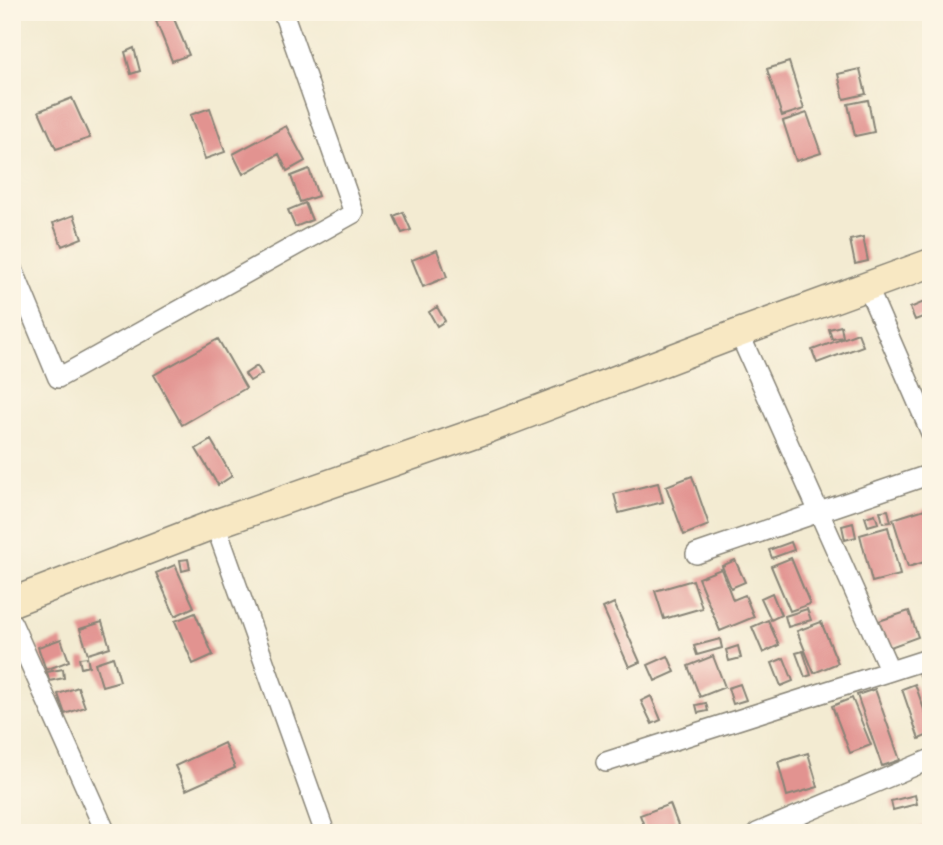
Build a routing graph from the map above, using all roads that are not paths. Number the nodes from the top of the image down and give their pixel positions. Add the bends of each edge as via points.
1 (283, 12) edge
2 (931, 263) edge
3 (12, 267) edge
4 (867, 286) junction
5 (738, 333) junction
6 (931, 433) edge
7 (931, 474) edge
8 (820, 512) junction
9 (215, 524) junction
10 (696, 554) dead end
11 (12, 602) edge
12 (12, 624) edge
13 (931, 658) edge
14 (890, 671) junction
15 (931, 759) edge
16 (606, 762) dead end
17 (106, 833) edge
18 (325, 833) edge
19 (757, 833) edge

1 - 3 street via 354,213 58,378
2 - 4 main road
4 - 5 main road
4 - 6 street
5 - 8 street
5 - 9 main road via 490,428
7 - 8 street
8 - 10 street
8 - 14 street
9 - 11 main road
9 - 18 street
12 - 17 street
13 - 14 street
14 - 16 street
15 - 19 street

